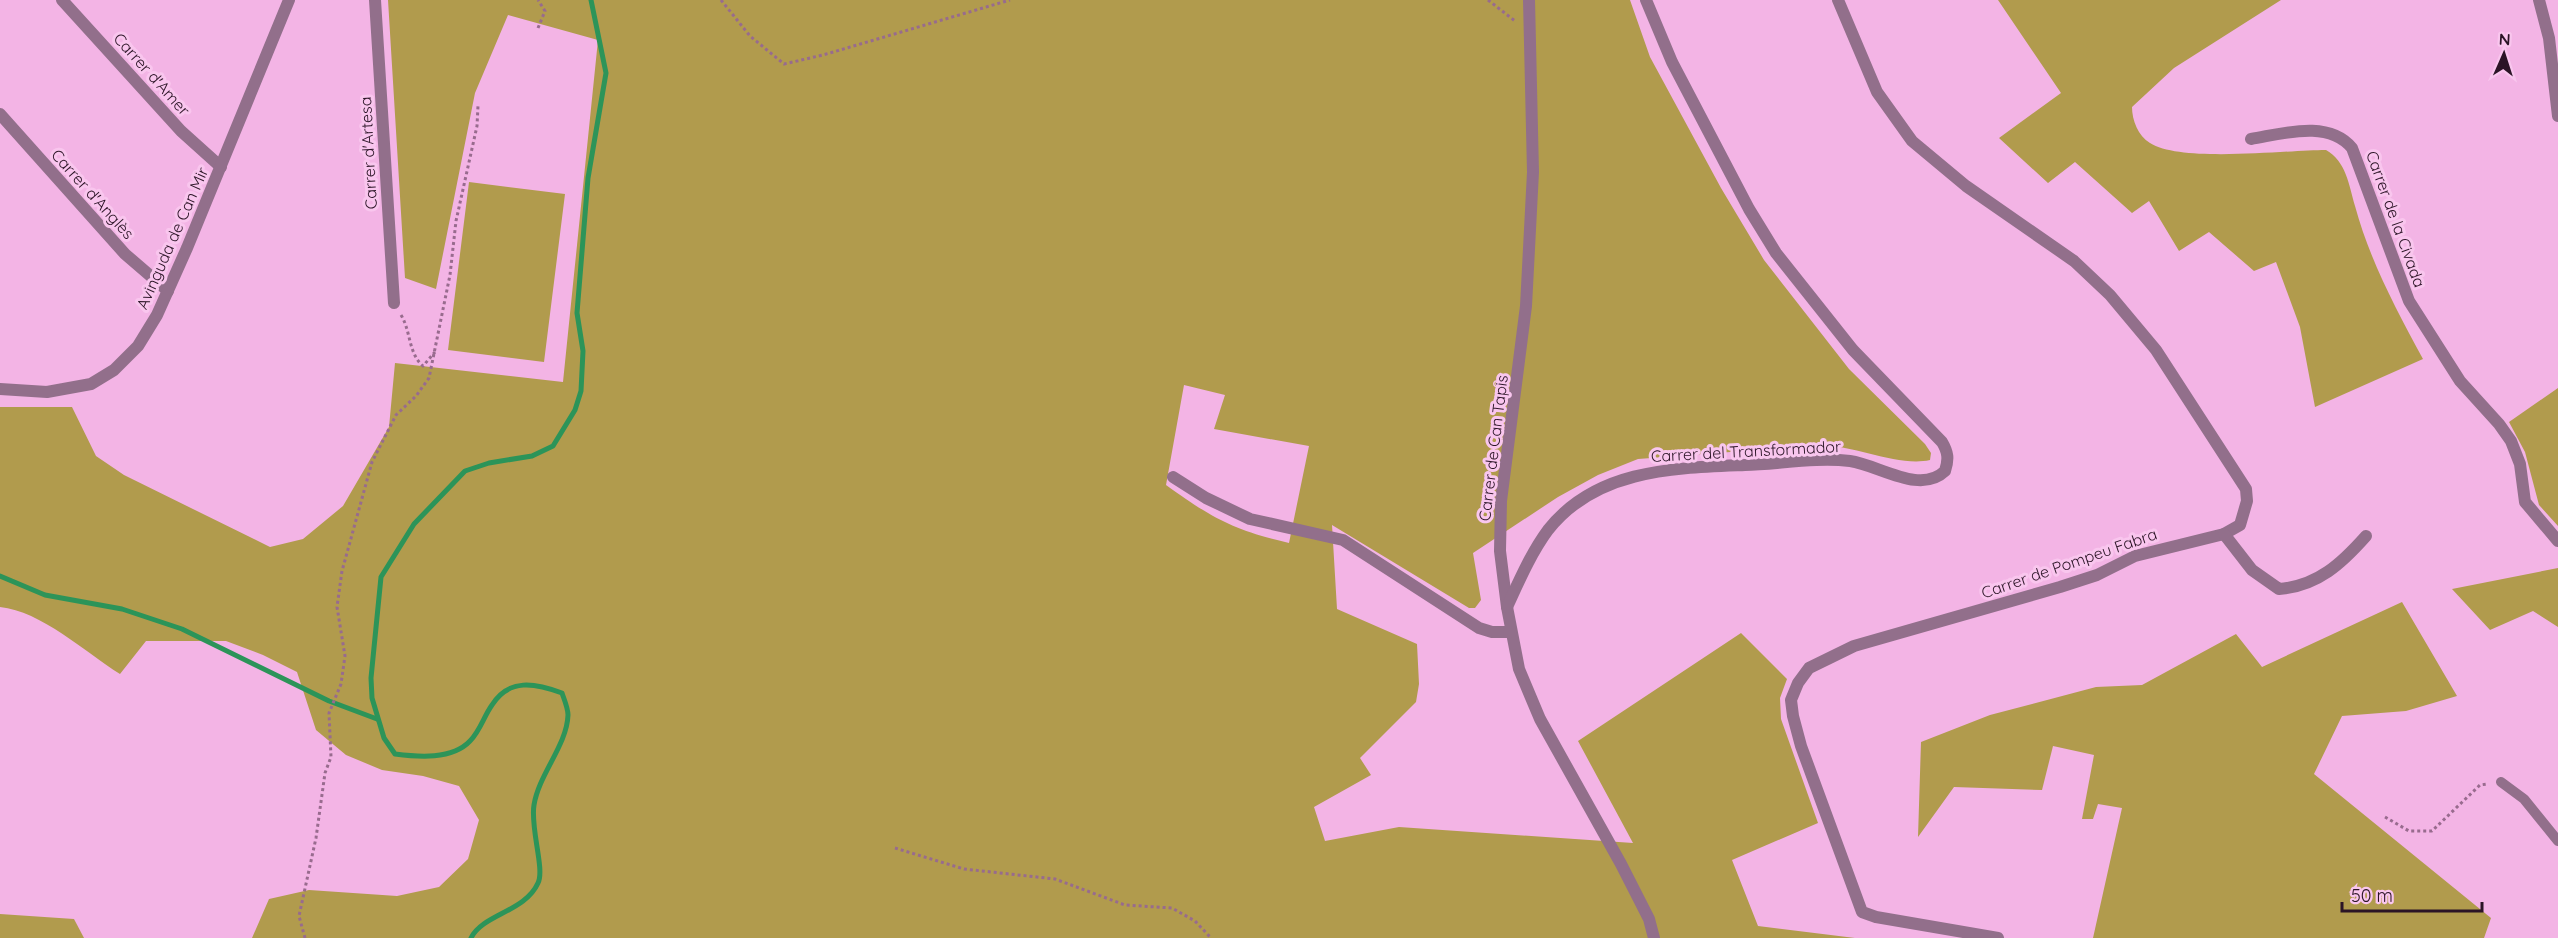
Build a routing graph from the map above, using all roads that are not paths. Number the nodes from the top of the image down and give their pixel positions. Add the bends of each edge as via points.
1 (62, 0) edge
2 (289, 0) edge
3 (375, 0) edge
4 (1529, 0) edge
5 (1646, 0) edge
6 (1838, 0) edge
7 (2539, 0) edge
8 (0, 114) edge
9 (2558, 116) edge
10 (2251, 139) dead end
11 (221, 167) junction
12 (168, 291) junction
13 (394, 303) road end
14 (0, 389) edge
15 (1173, 477) dead end
16 (2224, 534) junction
17 (2366, 536) dead end
18 (2558, 541) edge
19 (1507, 607) junction
20 (1510, 632) junction
21 (2501, 782) road end
22 (2558, 841) edge
23 (1654, 938) edge
24 (1998, 938) edge

1 - 11 street, Carrer d'Amer via 182,131
2 - 11 street, Avinguda de Can Mir
3 - 13 street, Carrer d'Artesa
4 - 19 street, Carrer de Can Tapis via 1533,172 1526,306 1501,501 1500,551
5 - 19 street, Carrer del Transformador via 1671,62 1776,253 1853,350 1942,442 1948,451 1948,462 1945,471 1931,480 1833,460 1680,469 1621,479 1599,487 1547,532
6 - 16 street via 1877,92 1912,141 1966,186 2074,261 2110,295 2156,350 2246,489 2240,525
7 - 9 street via 2556,80
8 - 12 street, Carrer d'Anglès via 125,254
10 - 18 street, Carrer de la Civada via 2314,131 2334,135 2352,148 2409,301 2460,381 2511,441 2520,464 2525,502
11 - 12 street, Avinguda de Can Mir
12 - 14 street, Avinguda de Can Mir via 138,346 104,378 47,392
15 - 20 street via 1250,519 1343,540 1479,628
16 - 17 street via 2252,570 2279,589 2330,572
16 - 24 street, Carrer de Pompeu Fabra via 2135,556 2097,575 2060,587 1854,646 1809,668 1798,683 1791,700 1801,746 1862,912
19 - 20 street, Carrer de Can Tapis
20 - 23 street, Carrer de Can Tapis via 1519,669 1540,719 1621,864 1649,919
21 - 22 lane via 2524,799

